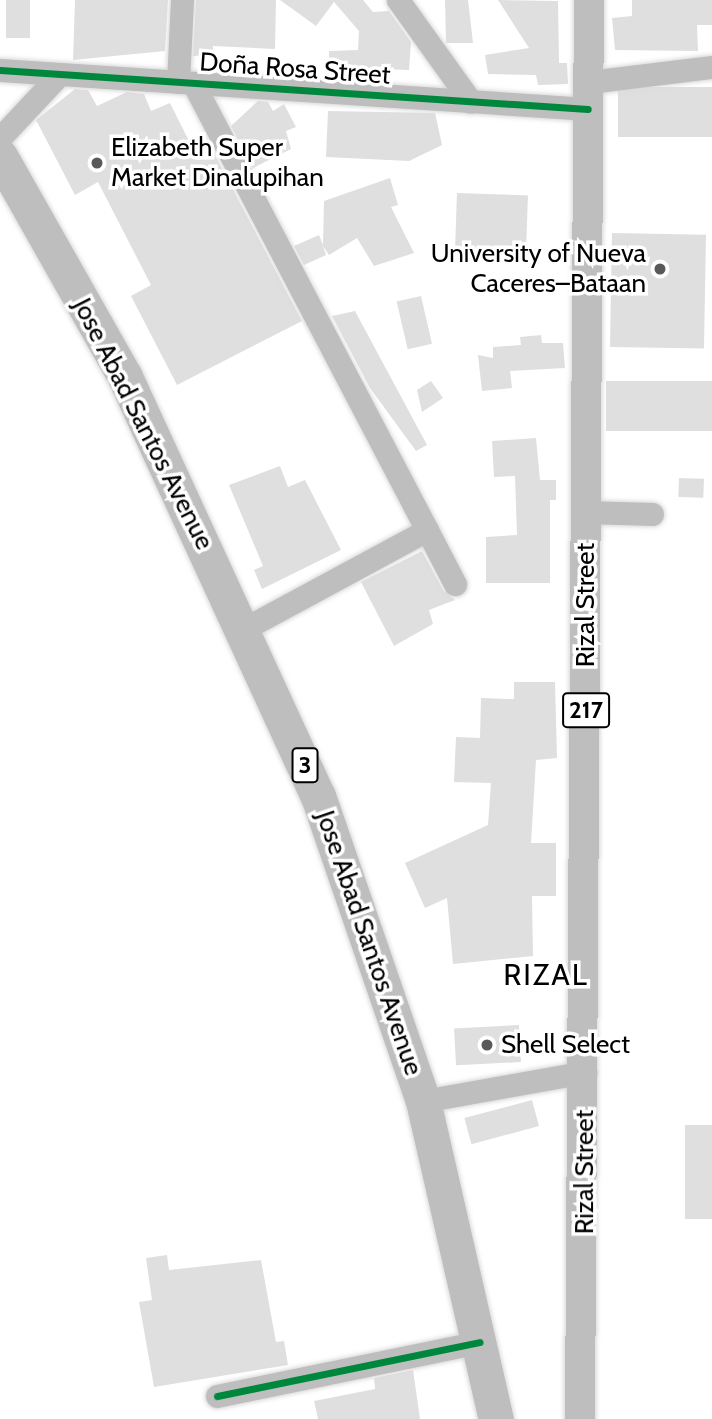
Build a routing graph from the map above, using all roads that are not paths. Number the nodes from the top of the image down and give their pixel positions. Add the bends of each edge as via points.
1 (182, 0) edge
2 (398, 0) edge
3 (589, 0) edge
4 (712, 66) edge
5 (0, 70) edge
6 (58, 76) junction
7 (186, 82) junction
8 (589, 95) junction
9 (471, 102) junction
10 (0, 138) edge
11 (0, 156) edge
12 (586, 512) junction
13 (652, 514) dead end
14 (427, 530) junction
15 (455, 584) dead end
16 (244, 629) junction
17 (585, 1072) junction
18 (423, 1101) junction
19 (479, 1342) junction
20 (217, 1396) dead end
21 (496, 1419) edge
22 (580, 1419) edge

1 - 7 street
2 - 9 street
3 - 8 main road, Rizal Street / 217
4 - 8 street, Doña Rosa Street
5 - 6 street, Doña Rosa Street
6 - 7 street, Doña Rosa Street
6 - 10 street
7 - 9 street, Doña Rosa Street
7 - 14 street
8 - 9 street, Doña Rosa Street
8 - 12 main road, Rizal Street / 217
11 - 16 highway, Jose Abad Santos Avenue / 3 via 125,377
12 - 13 street
12 - 17 main road, Rizal Street / 217
14 - 15 street
14 - 16 street
16 - 18 highway, Jose Abad Santos Avenue / 3 via 318,796
17 - 18 street
17 - 22 main road, Rizal Street / 217
18 - 19 highway, Jose Abad Santos Avenue / 3
19 - 20 street
19 - 21 highway, Jose Abad Santos Avenue / 3

